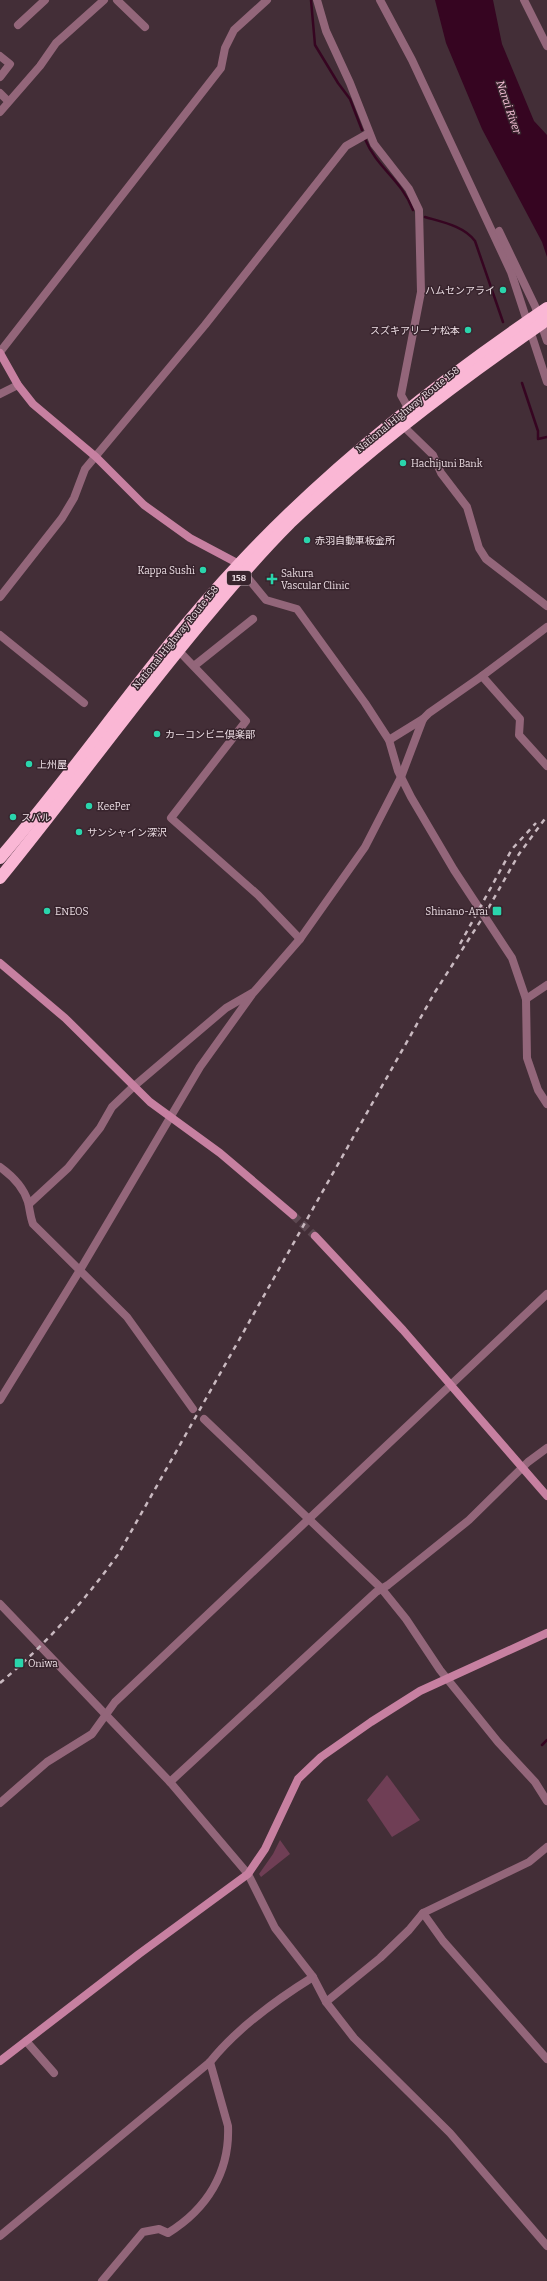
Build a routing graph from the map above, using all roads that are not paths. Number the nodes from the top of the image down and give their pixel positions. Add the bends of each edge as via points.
1 (45, 0) edge
2 (104, 0) edge
3 (117, 0) edge
4 (268, 0) edge
5 (318, 0) edge
6 (380, 0) edge
7 (524, 0) edge
8 (18, 25) dead end
9 (145, 27) dead end
10 (547, 46) edge
11 (0, 56) edge
12 (0, 77) edge
13 (0, 93) edge
14 (8, 101) junction
15 (0, 112) edge
16 (369, 133) junction
17 (482, 209) junction
18 (547, 308) edge
19 (547, 320) edge
20 (531, 325) junction
21 (547, 340) edge
22 (0, 353) edge
23 (547, 382) edge
24 (18, 385) junction
25 (0, 394) edge
26 (410, 412) junction
27 (399, 421) junction
28 (96, 457) junction
29 (241, 568) junction
30 (0, 597) edge
31 (547, 606) edge
32 (253, 619) dead end
33 (547, 628) edge
34 (0, 635) edge
35 (178, 650) junction
36 (194, 666) junction
37 (482, 676) junction
38 (84, 703) dead end
39 (423, 719) junction
40 (389, 740) junction
41 (547, 766) edge
42 (401, 777) junction
43 (0, 858) edge
44 (0, 878) edge
45 (300, 939) junction
46 (0, 963) edge
47 (547, 985) edge
48 (253, 993) junction
49 (526, 999) junction
50 (133, 1087) junction
51 (547, 1104) edge
52 (169, 1116) junction
53 (0, 1167) edge
54 (29, 1204) junction
55 (293, 1215) tunnel mouth
56 (315, 1236) tunnel mouth
57 (80, 1270) junction
58 (547, 1294) edge
59 (452, 1384) junction
60 (0, 1400) edge
61 (193, 1408) dead end
62 (204, 1419) dead end
63 (547, 1448) edge
64 (524, 1468) junction
65 (547, 1496) edge
66 (309, 1520) junction
67 (381, 1588) junction
68 (0, 1604) edge
69 (547, 1633) edge
70 (448, 1678) junction
71 (106, 1716) junction
72 (170, 1782) junction
73 (547, 1801) edge
74 (0, 1803) edge
75 (547, 1847) edge
76 (248, 1874) junction
77 (423, 1912) junction
78 (313, 1977) junction
79 (326, 2002) junction
80 (26, 2041) junction
81 (547, 2060) edge
82 (0, 2062) edge
83 (210, 2062) junction
84 (54, 2073) dead end
85 (0, 2236) edge
86 (547, 2246) edge
87 (102, 2281) edge

1 - 8 street
2 - 14 street via 56,43 40,66
3 - 9 street
4 - 22 street via 234,30 225,48 221,68
5 - 16 street via 326,31
6 - 17 street via 412,60
7 - 10 street
11 - 12 street via 10,64
13 - 14 street
14 - 15 street
16 - 26 street via 377,149 409,189 419,210 421,292 401,395
16 - 28 street via 346,146 205,325
17 - 20 street via 511,272
17 - 21 street via 501,235 535,306
18 - 20 highway, National Highway Route 158 / 158
19 - 20 highway, National Highway Route 158 / 158
20 - 23 street
20 - 26 highway, National Highway Route 158 / 158 via 470,374
22 - 24 street
24 - 25 street
24 - 28 street via 42,412
26 - 27 highway, National Highway Route 158 / 158
27 - 29 highway, National Highway Route 158 / 158 via 318,485
27 - 31 street via 433,455 444,477 467,507 479,548 486,559
28 - 29 street via 144,505 164,521
28 - 30 street via 82,473 74,498 62,518
29 - 35 highway, National Highway Route 158 / 158
29 - 40 street via 266,600 296,609 365,702
29 - 43 highway, National Highway Route 158 / 158 via 166,648
32 - 36 street
33 - 37 street
34 - 38 street
35 - 36 street
35 - 44 highway, National Highway Route 158 / 158
36 - 45 street via 246,721 171,818 258,895
37 - 39 street
37 - 41 street via 520,719 519,736
39 - 40 street
39 - 42 street
40 - 42 street
42 - 45 street via 365,847
42 - 49 street via 454,870 512,958
45 - 48 street
46 - 50 street via 65,1018
47 - 49 street
48 - 50 street via 226,1008
48 - 52 street via 200,1067
49 - 51 street via 527,1058 538,1090
50 - 52 street
50 - 54 street via 112,1107 100,1128 68,1168
52 - 55 street via 226,1158
52 - 57 street
53 - 54 street via 25,1193
54 - 57 street via 33,1224
56 - 59 street
57 - 60 street
57 - 61 street via 127,1316
58 - 59 street
59 - 64 street
59 - 66 street
62 - 66 street
63 - 64 street
64 - 65 street
64 - 67 street via 469,1520
66 - 67 street
66 - 71 street via 115,1702
67 - 70 street
67 - 72 street
68 - 71 street
69 - 70 street
70 - 73 street via 498,1742 535,1782
70 - 76 street via 420,1691 371,1722 310,1766 298,1779 265,1849
71 - 72 street
71 - 74 street via 92,1734 47,1762
72 - 76 street
75 - 77 street via 529,1862
76 - 78 street via 275,1928
76 - 80 street
77 - 79 street via 409,1930 380,1958
77 - 81 street via 443,1941
78 - 79 street
78 - 83 street via 273,2004 222,2046
79 - 86 street via 367,2053 450,2133
80 - 82 street
80 - 84 street
83 - 85 street
83 - 87 street via 228,2126 224,2169 215,2187 184,2223 168,2233 159,2229 143,2232

